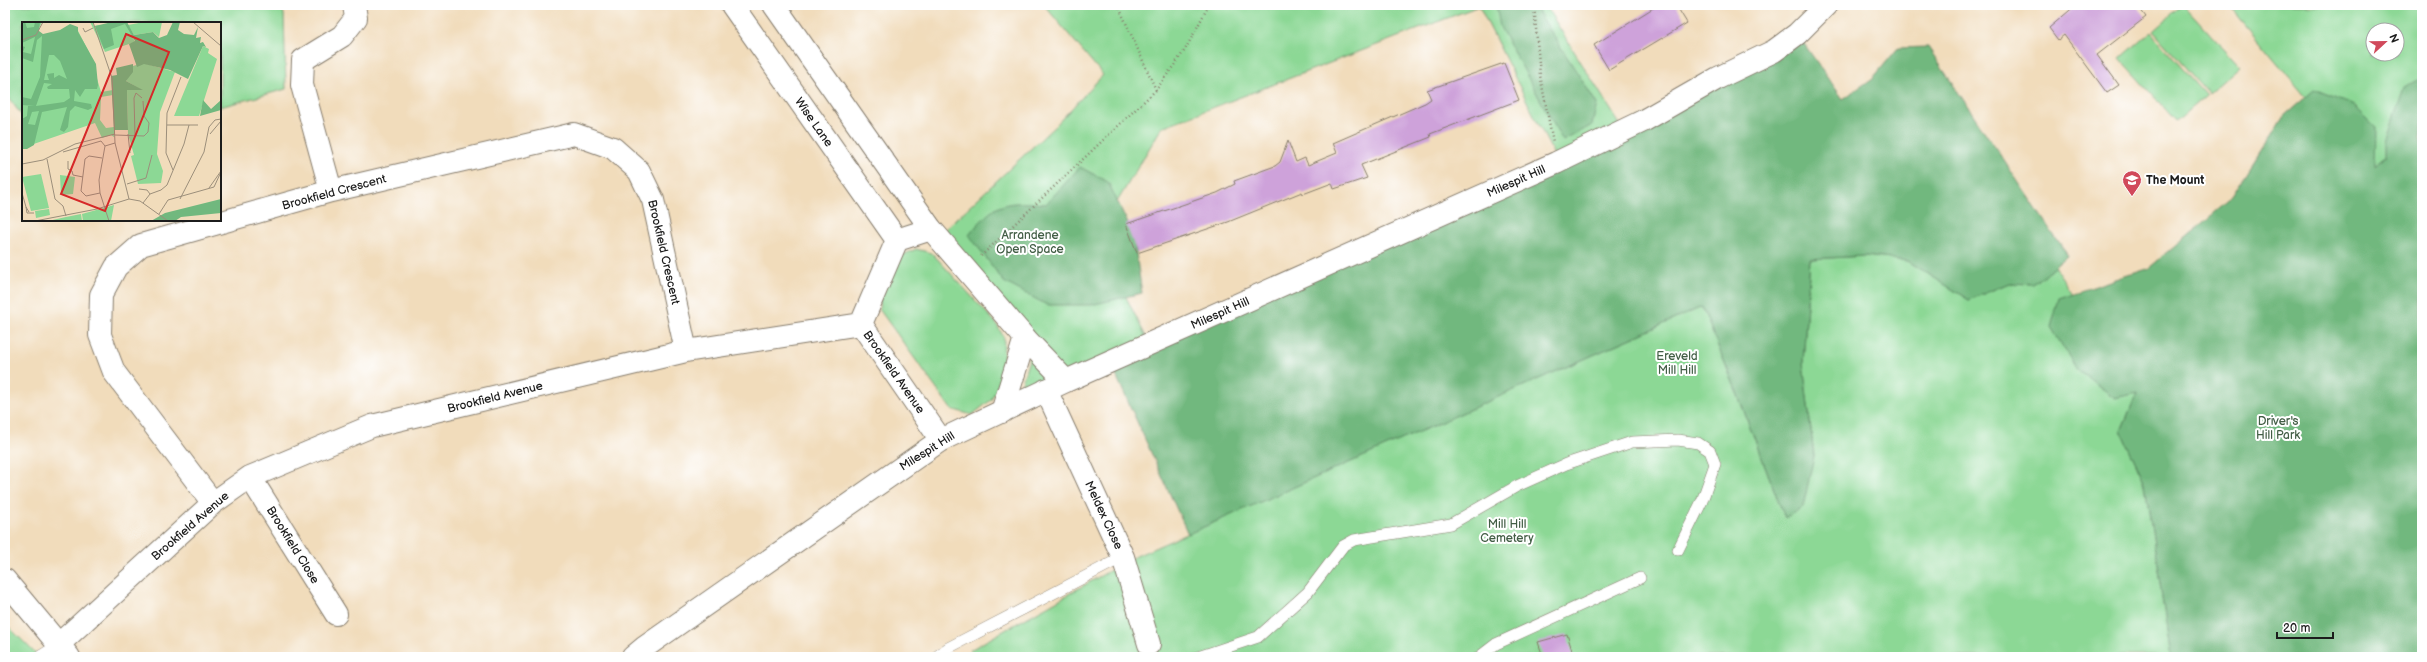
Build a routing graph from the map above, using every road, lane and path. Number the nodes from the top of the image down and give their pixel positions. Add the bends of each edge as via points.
1 (354, 5) edge
2 (732, 5) edge
3 (774, 5) edge
4 (1118, 5) edge
5 (1209, 5) edge
6 (1534, 5) edge
7 (1826, 5) edge
8 (1156, 90) junction
9 (1556, 163) junction
10 (331, 191) junction
11 (931, 229) junction
12 (897, 240) junction
13 (966, 270) junction
14 (861, 324) junction
15 (1025, 338) junction
16 (686, 350) junction
17 (1056, 386) junction
18 (1002, 412) junction
19 (941, 440) junction
20 (250, 477) junction
21 (213, 502) junction
22 (1678, 550) dead end
23 (1123, 557) junction
24 (1640, 578) dead end
25 (5, 580) edge
26 (336, 614) dead end
27 (64, 651) edge
28 (1151, 651) edge
29 (39, 657) edge
30 (634, 657) edge
31 (936, 657) edge
32 (1198, 657) edge
33 (1479, 657) edge

1 - 10 street via 356,18 342,36 302,60 302,85
2 - 12 street, Wise Lane
3 - 11 street
4 - 8 path
5 - 8 path via 1186,50
6 - 9 path via 1540,75
7 - 9 street, Milespit Hill via 1797,34 1774,51 1718,78 1643,121
8 - 13 path
9 - 17 street, Milespit Hill
10 - 16 street, Brookfield Crescent via 574,134 613,148 639,171 653,200
10 - 21 street, Brookfield Crescent via 141,245 116,267 101,295 100,335 114,372
11 - 12 street
11 - 13 street
12 - 14 street
13 - 15 street
14 - 16 street, Brookfield Avenue
14 - 19 street, Brookfield Avenue
15 - 17 street
15 - 18 street
16 - 20 street, Brookfield Avenue via 372,426
17 - 18 street, Milespit Hill
17 - 23 street, Meldex Close
18 - 19 street, Milespit Hill
19 - 30 street, Milespit Hill
20 - 21 street, Brookfield Avenue
20 - 26 street, Brookfield Close
21 - 27 street, Brookfield Avenue
22 - 32 lane via 1716,464 1710,451 1698,443 1678,440 1632,442 1566,464 1516,486 1451,524 1354,540 1343,546 1308,592 1258,637
23 - 28 street, Meldex Close
23 - 31 lane via 948,648
24 - 33 lane via 1496,644
25 - 27 street
27 - 29 lane

